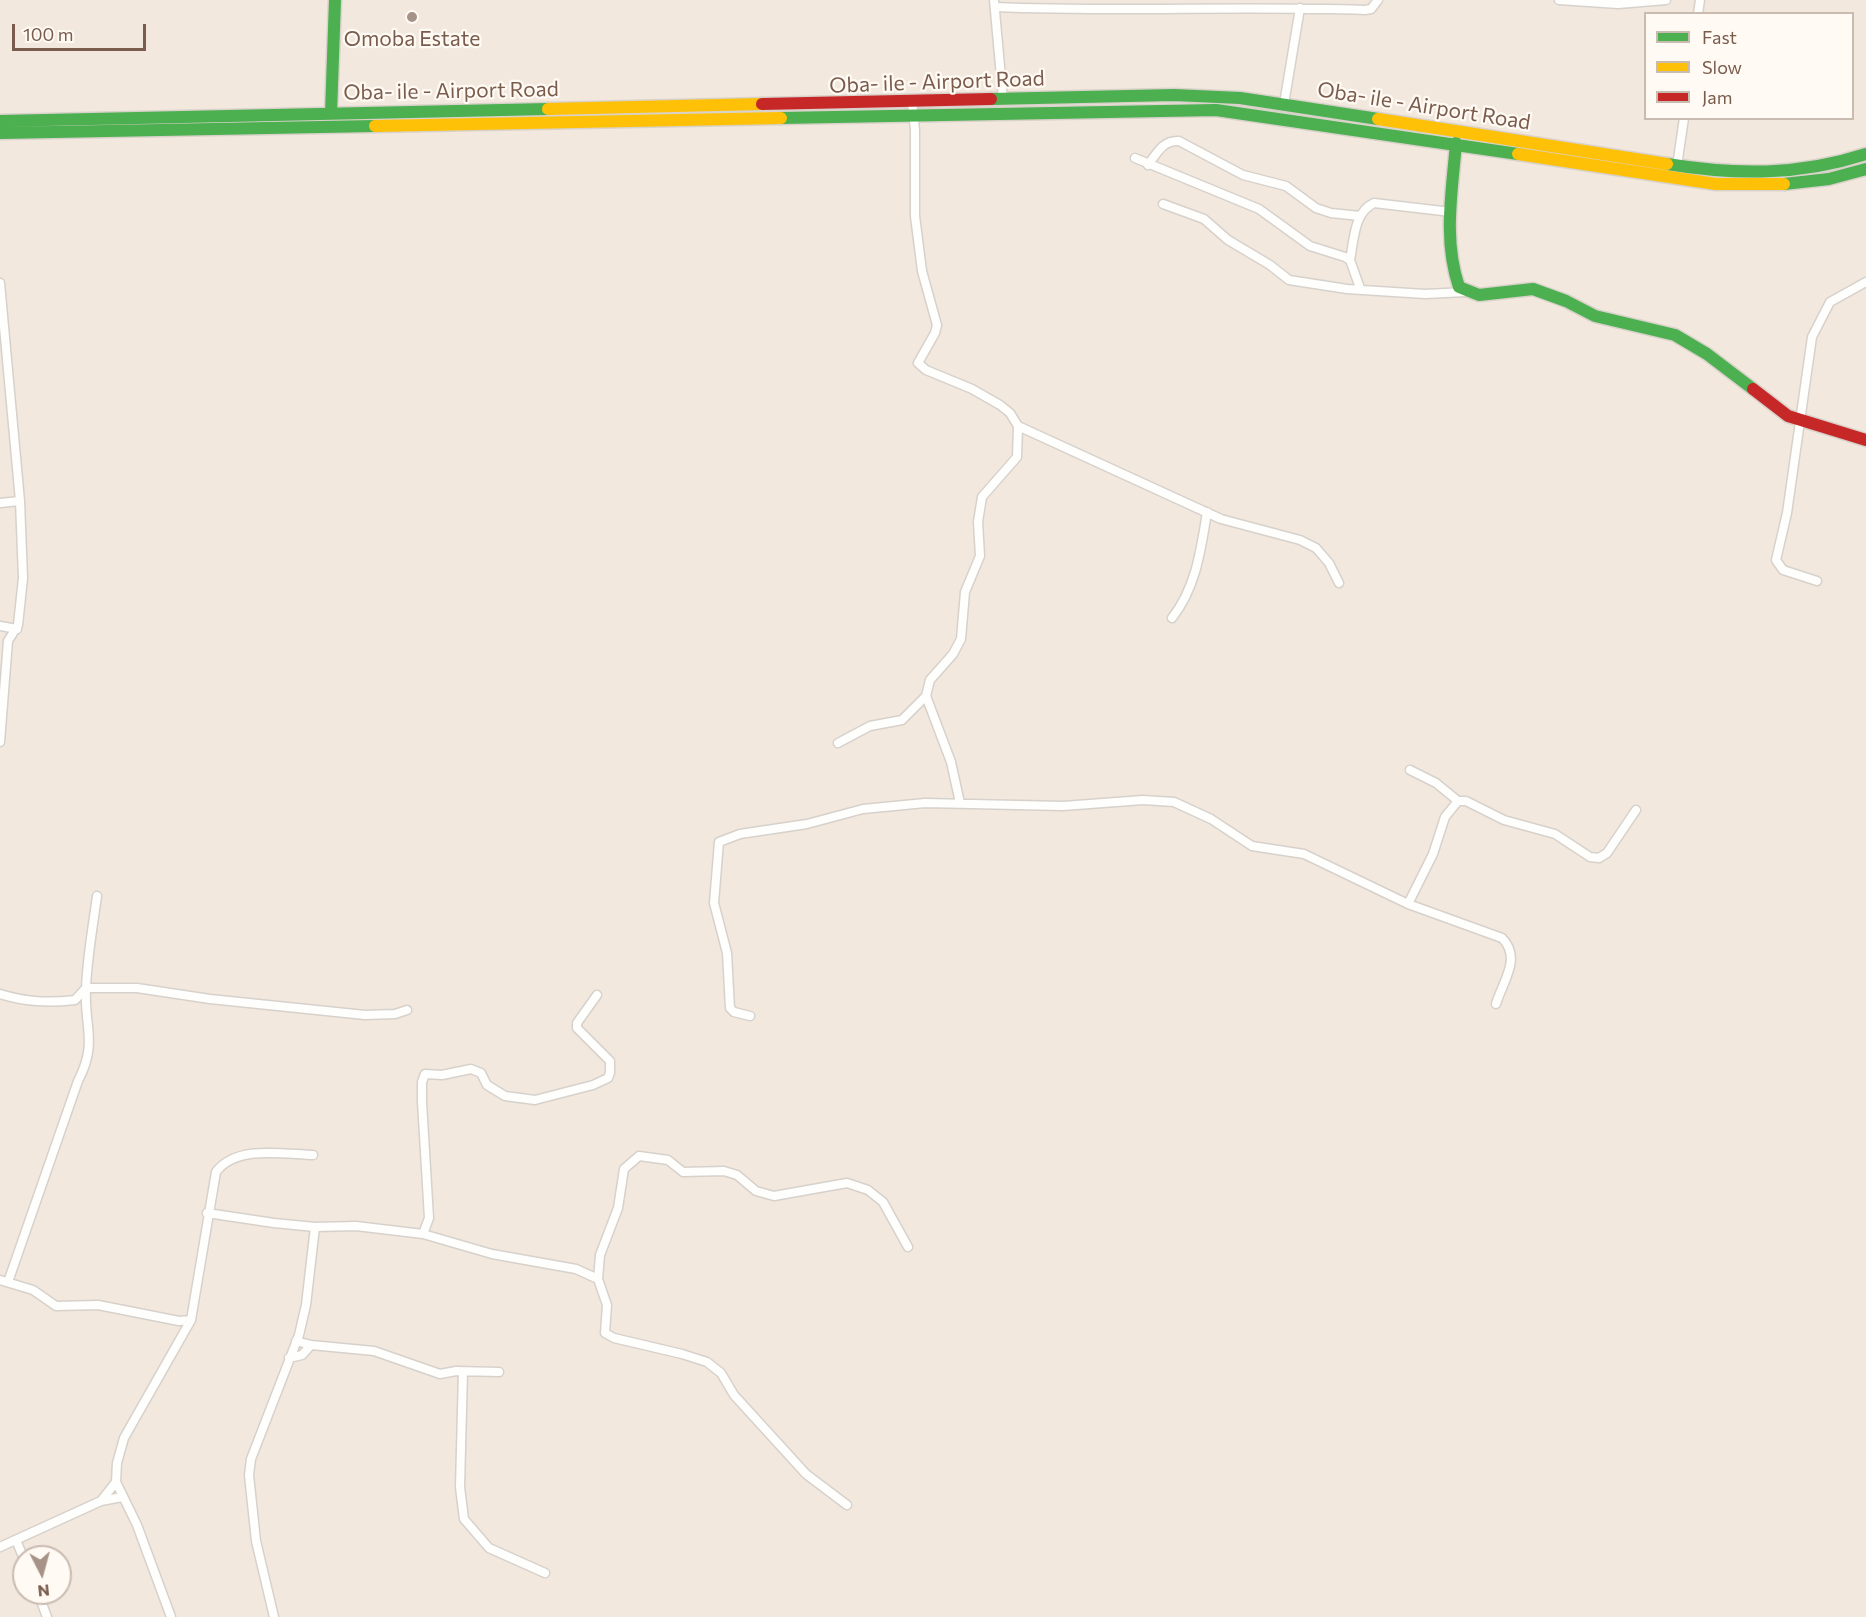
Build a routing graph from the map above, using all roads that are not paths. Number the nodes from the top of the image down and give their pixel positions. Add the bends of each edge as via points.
1 (335, 0) edge
2 (1378, 0) edge
3 (1559, 0) edge
4 (1666, 0) edge
5 (994, 3) edge
6 (1115, 4) edge
7 (1263, 4) edge
8 (1300, 8) junction
9 (1003, 99) junction
10 (1284, 104) junction
11 (913, 108) junction
12 (331, 113) junction
13 (556, 116) junction
14 (1684, 120) edge
15 (0, 121) edge
16 (0, 133) edge
17 (1456, 143) junction
18 (1866, 153) edge
19 (1135, 158) dead end
20 (1617, 162) junction
21 (1148, 165) junction
22 (1677, 165) junction
23 (1866, 169) edge
24 (1163, 204) dead end
25 (1451, 212) junction
26 (1360, 216) junction
27 (1350, 260) junction
28 (1866, 282) edge
29 (0, 283) edge
30 (1360, 288) junction
31 (1467, 292) junction
32 (0, 406) edge
33 (11, 407) junction
34 (1801, 422) junction
35 (1018, 426) junction
36 (1866, 440) edge
37 (20, 501) junction
38 (0, 503) edge
39 (1207, 512) junction
40 (1817, 581) dead end
41 (1339, 583) dead end
42 (1172, 618) dead end
43 (0, 626) edge
44 (17, 628) junction
45 (926, 696) junction
46 (0, 742) edge
47 (838, 743) dead end
48 (1410, 770) dead end
49 (1458, 801) junction
50 (960, 803) junction
51 (1636, 810) dead end
52 (97, 896) dead end
53 (1408, 904) junction
54 (86, 988) junction
55 (0, 994) edge
56 (597, 995) dead end
57 (1496, 1004) dead end
58 (407, 1010) dead end
59 (750, 1016) dead end
60 (312, 1155) dead end
61 (207, 1213) junction
62 (315, 1227) junction
63 (423, 1234) junction
64 (908, 1247) dead end
65 (597, 1279) junction
66 (4, 1281) edge
67 (191, 1320) junction
68 (179, 1321) junction
69 (185, 1333) junction
70 (296, 1341) junction
71 (311, 1346) junction
72 (289, 1358) junction
73 (463, 1372) junction
74 (499, 1372) dead end
75 (116, 1482) junction
76 (122, 1497) junction
77 (101, 1501) junction
78 (847, 1505) dead end
79 (16, 1540) junction
80 (18, 1545) edge
81 (0, 1547) edge
82 (545, 1573) dead end
83 (171, 1617) edge
84 (274, 1617) edge

1 - 12 main road
2 - 8 street via 1365,10
3 - 4 street
5 - 6 street
5 - 9 street
6 - 7 street
7 - 8 street
8 - 10 street
9 - 10 main road, Oba- ile - Airport Road via 1174,95
9 - 11 main road, Oba- ile - Airport Road
10 - 20 main road, Oba- ile - Airport Road
11 - 13 main road, Oba- ile - Airport Road
11 - 17 main road, Oba- ile - Airport Road via 1216,110
11 - 35 street via 915,216 922,271 937,325 918,363 1000,405
12 - 13 main road, Oba- ile - Airport Road
12 - 15 main road, Oba- ile - Airport Road
13 - 16 main road, Oba- ile - Airport Road
14 - 22 street
17 - 20 main road, Oba- ile - Airport Road
17 - 25 main road
18 - 22 main road, Oba- ile - Airport Road via 1827,166 1758,175
19 - 21 street
20 - 22 main road, Oba- ile - Airport Road
20 - 23 main road, Oba- ile - Airport Road via 1716,183 1763,187 1808,184
21 - 26 street via 1161,146 1179,141 1243,175 1286,186 1316,208
21 - 27 street via 1258,210 1310,246
24 - 30 street via 1204,219 1228,240 1289,280
25 - 26 street via 1374,203
25 - 31 main road via 1455,277 1459,287
26 - 27 street
27 - 30 street
28 - 34 street via 1830,302 1817,324 1807,364
29 - 33 street
30 - 31 street via 1425,294
31 - 34 main road via 1479,295 1533,289 1595,315 1675,335
32 - 33 street
33 - 37 street
34 - 36 main road via 1834,428
34 - 40 street via 1776,560 1783,570
35 - 39 street
35 - 45 street via 1017,457 982,497 978,522 980,556 965,592 961,639 930,680
37 - 38 street
37 - 44 street via 23,578
39 - 41 street via 1316,548
39 - 42 street via 1200,557 1188,594
43 - 44 street
44 - 46 street via 8,641
45 - 47 street via 902,720 870,726
45 - 50 street via 951,762
48 - 49 street via 1436,783
49 - 51 street via 1466,801 1504,820 1555,834 1590,857 1599,858
49 - 53 street via 1445,817 1433,854
50 - 53 street via 1063,806 1143,800 1174,802 1211,819 1252,846 1304,854
50 - 59 street via 863,810 807,824 740,834 719,842 714,903 727,953 730,1008
52 - 54 street
53 - 57 street via 1502,938 1511,947 1513,959
54 - 55 street via 75,1000 52,1003
54 - 58 street via 137,988 187,997 365,1015
54 - 66 street via 88,1063
56 - 63 street via 590,1009 578,1019 577,1028 610,1061 610,1073 603,1081 536,1100 505,1096 487,1085 481,1073 471,1069 425,1074 422,1102 429,1218
60 - 61 street via 260,1154 237,1156 224,1162 216,1172
61 - 62 street
61 - 67 street
62 - 63 street via 356,1226
62 - 70 street via 306,1305
63 - 65 street via 492,1254 576,1269
64 - 65 street via 883,1202 867,1190 847,1184 774,1196 756,1191 724,1171 683,1172 668,1161 639,1156 624,1168 618,1208 600,1255
65 - 78 street via 607,1305 605,1333 707,1362 721,1373 734,1395 806,1474
66 - 68 street via 33,1290 56,1306 98,1305
67 - 68 street
67 - 69 street
68 - 69 street
69 - 75 street via 123,1438
70 - 71 street
70 - 72 street
71 - 72 street via 302,1355
71 - 73 street via 374,1351 440,1374
72 - 84 street via 249,1475 256,1541
73 - 74 street
73 - 82 street via 460,1487 464,1519 489,1548
75 - 76 street
75 - 77 street
76 - 77 street
76 - 83 street via 137,1525
77 - 79 street
79 - 80 street
79 - 81 street

